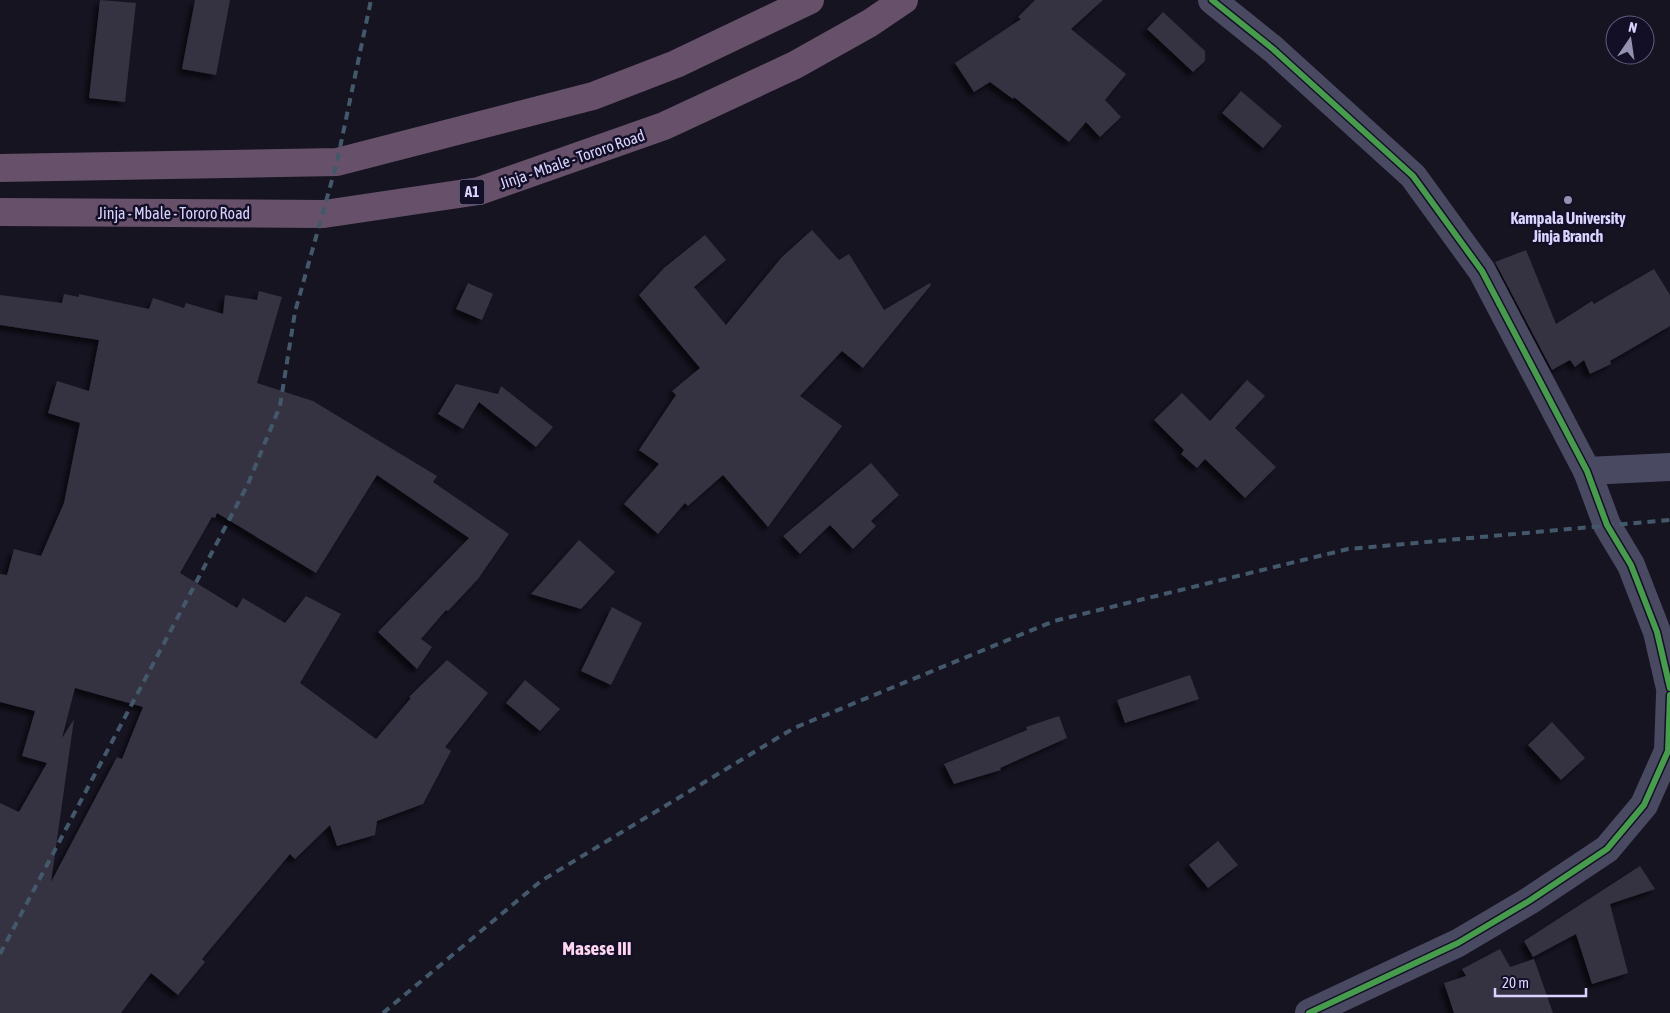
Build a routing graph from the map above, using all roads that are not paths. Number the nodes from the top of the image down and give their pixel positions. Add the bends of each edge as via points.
1 (810, 0) edge
2 (904, 0) edge
3 (1212, 0) edge
4 (0, 168) edge
5 (0, 212) edge
6 (1670, 467) edge
7 (1587, 471) junction
8 (1670, 688) edge
9 (1670, 694) edge
10 (1309, 1013) edge

1 - 4 highway via 676,64 593,96 337,162
2 - 5 highway, Jinja - Mbale - Tororo Road / A1 via 795,65 664,126 479,191 324,214
3 - 7 street via 1273,49 1413,176 1482,270
6 - 7 street
7 - 8 street via 1607,525 1631,565 1657,632
9 - 10 street via 1668,751 1644,805 1607,849 1458,943

